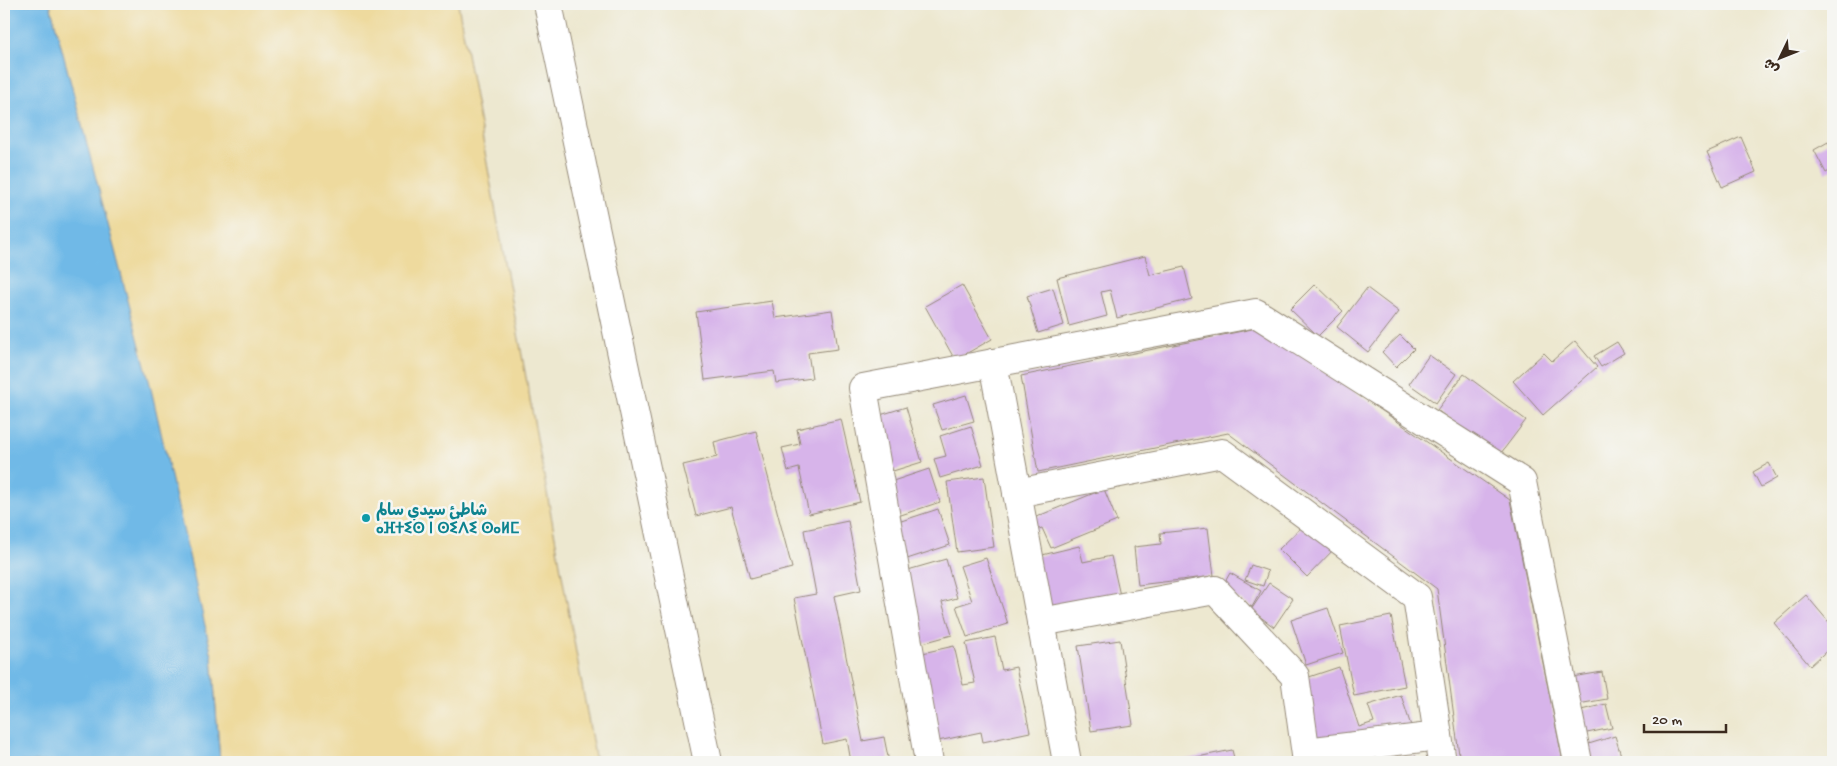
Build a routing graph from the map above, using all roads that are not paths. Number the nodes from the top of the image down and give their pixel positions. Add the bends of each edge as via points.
1 (548, 4) edge
2 (993, 363) junction
3 (1017, 493) junction
4 (1041, 622) junction
5 (1438, 736) junction
6 (1306, 757) edge
7 (708, 762) edge
8 (929, 762) edge
9 (1067, 762) edge
10 (1442, 762) edge
11 (1578, 762) edge

1 - 7 street
2 - 3 street
2 - 8 street via 863,388
2 - 11 street via 1256,313 1522,482
3 - 4 street
3 - 5 street via 1222,453 1417,597
4 - 6 street via 1215,590 1295,676
4 - 9 street
5 - 6 street
5 - 10 street

